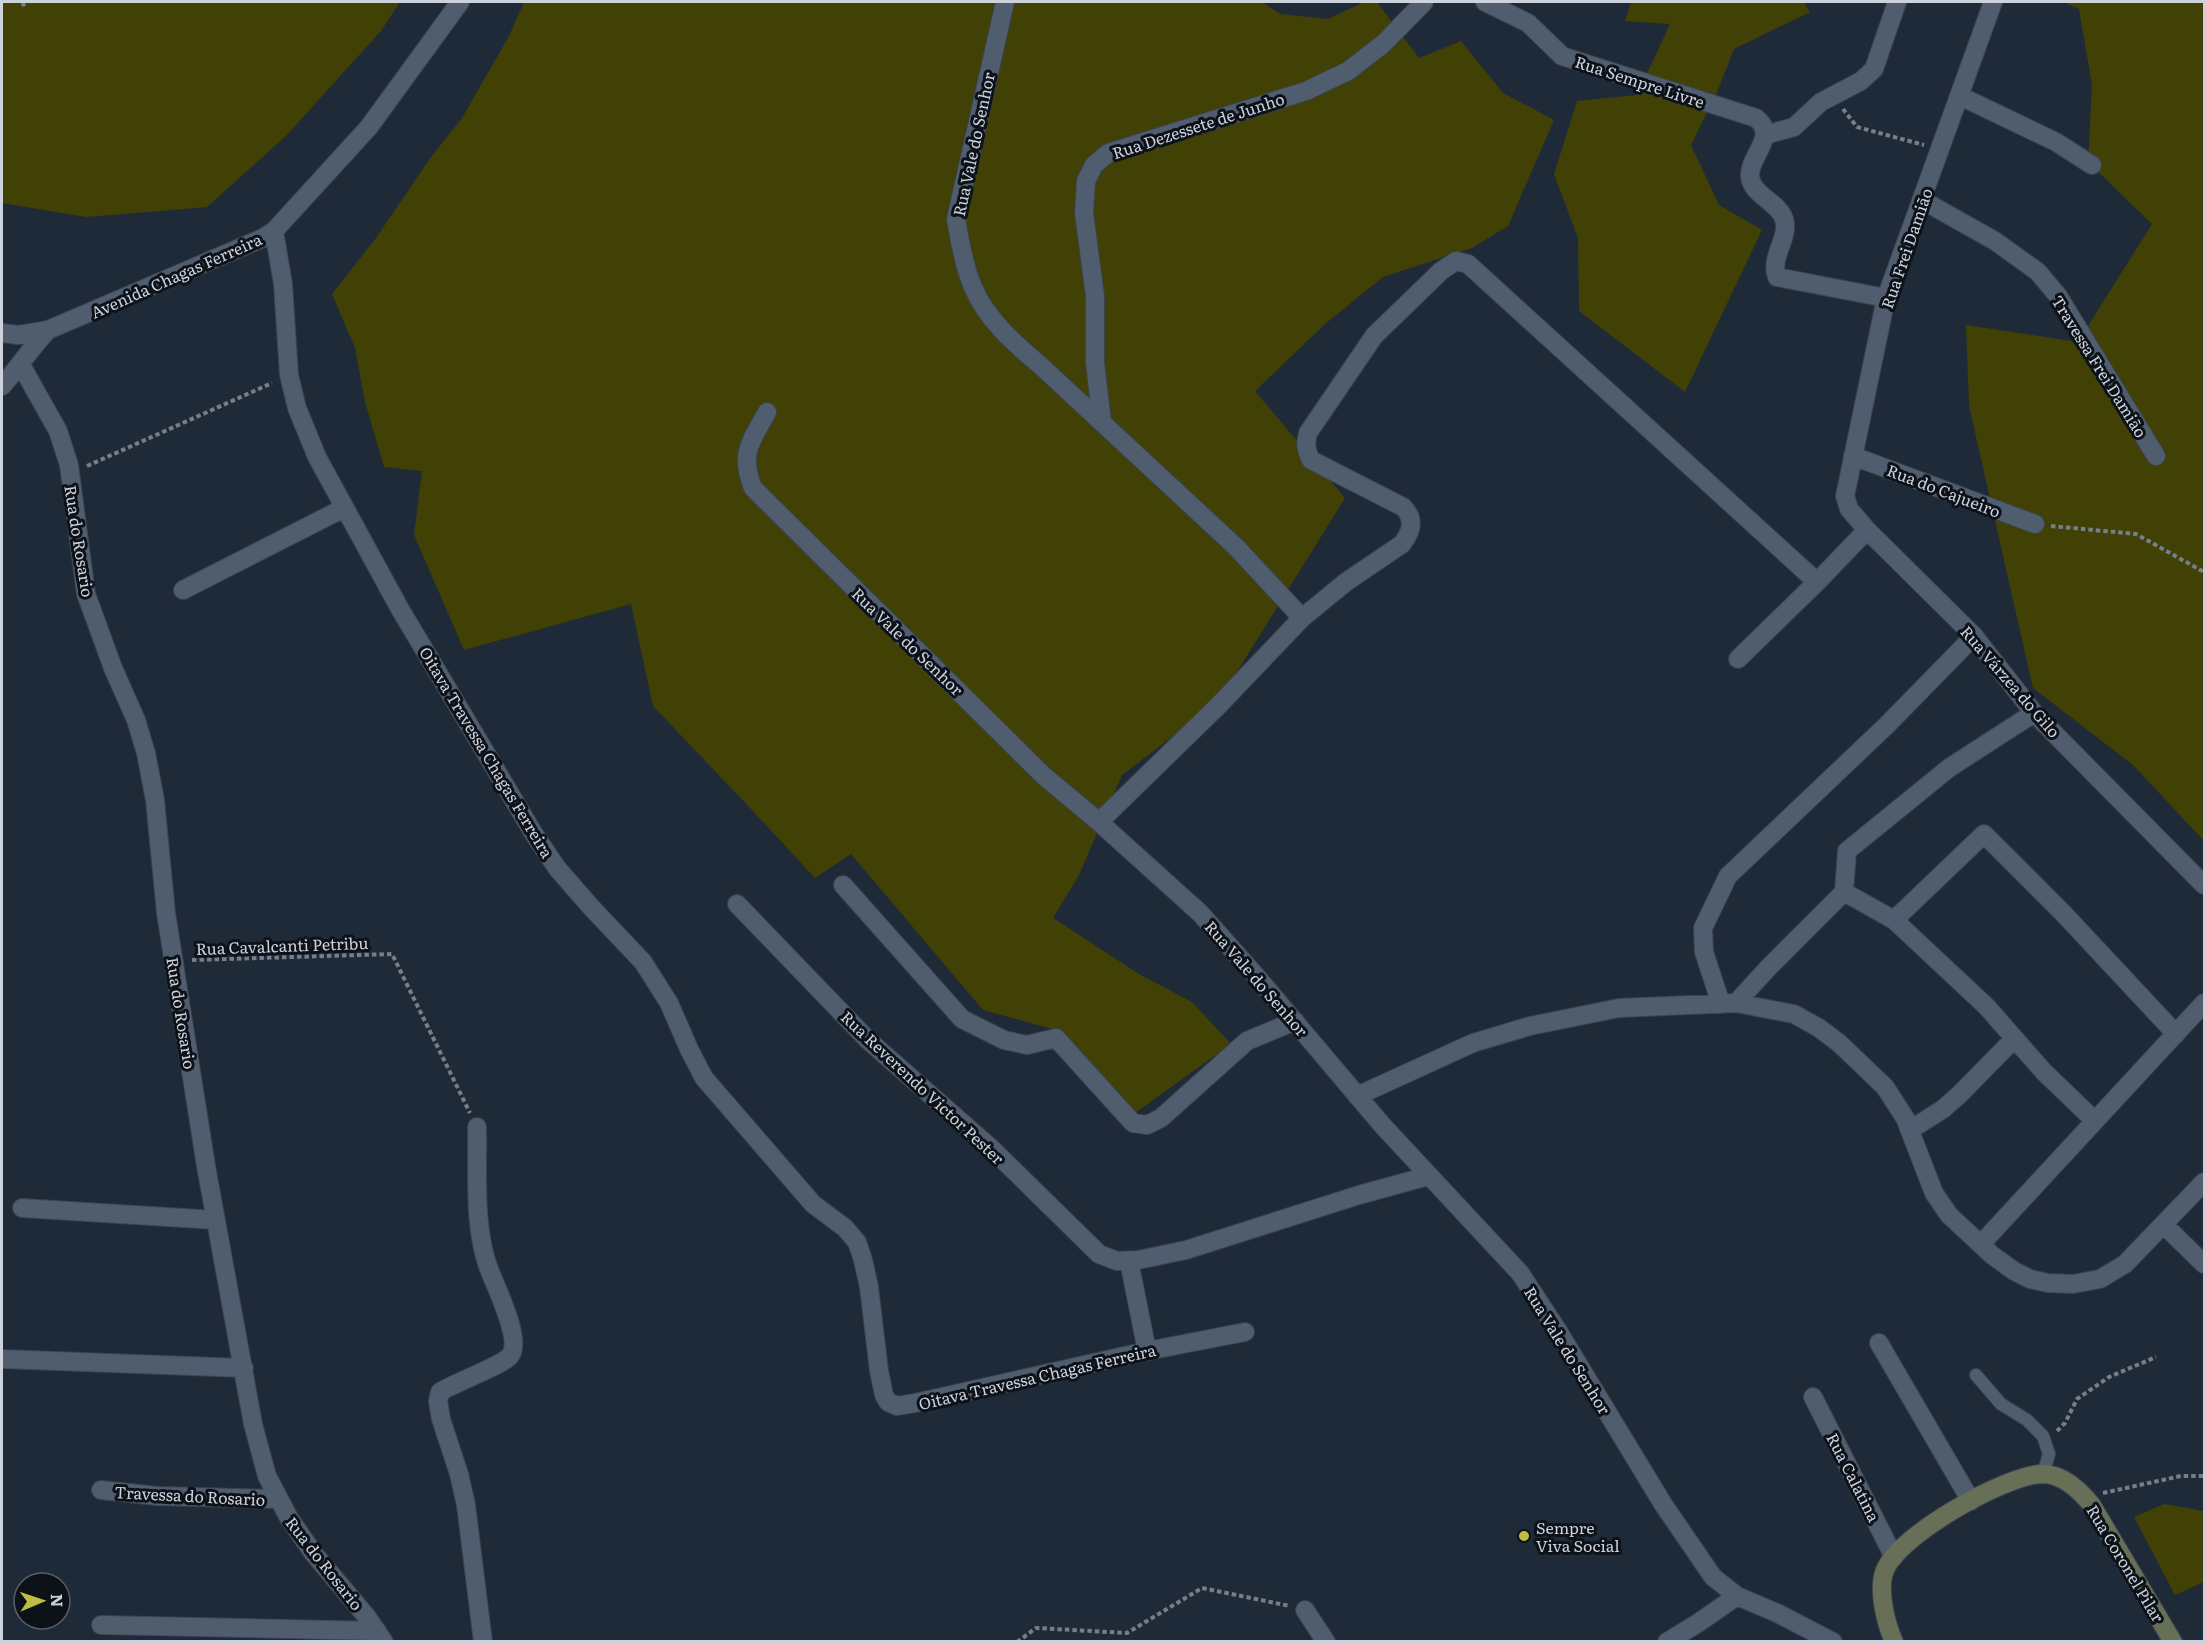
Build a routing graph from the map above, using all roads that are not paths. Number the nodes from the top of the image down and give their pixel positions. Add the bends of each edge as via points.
1 (460, 2) edge
2 (1005, 2) edge
3 (1424, 2) edge
4 (1485, 2) edge
5 (1897, 2) edge
6 (1993, 2) edge
7 (1960, 96) junction
8 (1765, 135) junction
9 (2092, 165) dead end
10 (1922, 200) junction
11 (274, 231) junction
12 (1886, 298) junction
13 (48, 330) junction
14 (2, 333) edge
15 (21, 364) junction
16 (2, 386) edge
17 (767, 412) dead end
18 (1102, 422) junction
19 (1853, 456) junction
20 (2156, 456) dead end
21 (344, 508) junction
22 (2035, 524) road end
23 (1867, 530) junction
24 (1817, 582) junction
25 (183, 590) dead end
26 (1302, 618) junction
27 (1974, 636) junction
28 (1738, 659) dead end
29 (2034, 713) junction
30 (1099, 822) junction
31 (843, 885) dead end
32 (2205, 885) edge
33 (1844, 892) junction
34 (737, 904) dead end
35 (1894, 920) junction
36 (1729, 1004) junction
37 (2205, 1004) edge
38 (1295, 1022) junction
39 (2176, 1034) junction
40 (2014, 1039) junction
41 (1357, 1096) junction
42 (2095, 1121) junction
43 (477, 1127) road end
44 (1910, 1130) junction
45 (1428, 1176) junction
46 (2205, 1182) edge
47 (22, 1208) dead end
48 (216, 1220) junction
49 (2164, 1225) junction
50 (1981, 1244) junction
51 (1123, 1261) junction
52 (2205, 1264) edge
53 (1245, 1332) dead end
54 (1879, 1343) dead end
55 (1147, 1351) junction
56 (2, 1359) edge
57 (244, 1368) junction
58 (1976, 1375) dead end
59 (1813, 1397) dead end
60 (2043, 1474) junction
61 (101, 1490) dead end
62 (279, 1499) junction
63 (1971, 1501) junction
64 (1889, 1563) junction
65 (1737, 1596) junction
66 (1305, 1610) road end
67 (101, 1624) dead end
68 (381, 1636) edge
69 (483, 1641) edge
70 (1326, 1641) edge
71 (1667, 1641) edge
72 (1833, 1641) edge
73 (1894, 1641) edge
74 (2173, 1641) edge

1 - 11 street, Avenida Chagas Ferreira via 369,127
2 - 18 street, Rua Vale do Senhor via 956,219 962,251 973,289 1014,344
3 - 18 street, Rua Dezessete de Junho via 1383,44 1348,71 1306,90 1108,153 1094,165 1086,181 1084,213 1095,296 1095,363
4 - 8 street, Rua Sempre Livre via 1528,24 1562,56 1756,118 1763,124
5 - 8 street via 1874,69 1861,81 1821,102 1794,128
6 - 7 street, Rua Frei Damião
7 - 9 street via 2056,142
7 - 10 street, Rua Frei Damião
8 - 12 street via 1750,179 1784,216 1785,229 1774,266 1777,277
10 - 12 street, Rua Frei Damião
10 - 20 street, Travessa Frei Damião via 1995,241 2038,272 2058,296
11 - 13 street, Avenida Chagas Ferreira
11 - 21 street, Oitava Travessa Chagas Ferreira via 283,284 289,375 297,408 316,457
12 - 19 street, Rua Frei Damião
13 - 14 street, Avenida Chagas Ferreira via 18,335
13 - 15 street
15 - 16 street
15 - 48 street, Rua do Rosario via 58,431 70,474 86,594 146,753 155,800 166,913
17 - 30 street, Rua Vale do Senhor via 746,450 746,471 753,488 1044,776
18 - 26 street, Rua Vale do Senhor via 1236,547
19 - 22 street, Rua do Cajueiro
19 - 23 street, Rua Frei Damião via 1845,496
21 - 25 street
21 - 55 street, Oitava Travessa Chagas Ferreira via 534,834 557,867 648,969 669,1003 704,1078 806,1197 845,1228 856,1242 869,1287 879,1371 888,1402 897,1406 915,1403
23 - 24 street
23 - 27 street, Rua Várzea do Gilo
24 - 26 street via 1468,264 1456,261 1374,336 1308,434 1305,444 1311,460 1403,507 1410,514 1411,526 1402,544
24 - 28 street
26 - 30 street
27 - 29 street, Rua Várzea do Gilo
27 - 36 street via 1728,876 1703,928 1704,952
29 - 32 street, Rua Várzea do Gilo
29 - 33 street via 1949,768 1847,851
30 - 38 street, Rua Vale do Senhor via 1200,913
31 - 38 street via 962,1019 1004,1040 1027,1045 1056,1038 1133,1123 1147,1125 1161,1118 1247,1041
33 - 35 street
33 - 36 street
34 - 51 street, Rua Reverendo Victor Pester via 868,1040 992,1149 1099,1254
35 - 39 street via 1984,834
35 - 40 street via 1987,1007
36 - 41 street via 1619,1008 1522,1028 1473,1043
36 - 44 street via 1794,1014 1819,1028 1885,1087
37 - 39 street
38 - 41 street, Rua Vale do Senhor
39 - 42 street
40 - 42 street
40 - 44 street via 1959,1095
41 - 45 street, Rua Vale do Senhor
42 - 50 street
43 - 69 street via 480,1230 513,1344 511,1355 451,1385 440,1392 438,1401 466,1505
44 - 50 street via 1934,1193 1949,1215
45 - 51 street via 1186,1250
45 - 65 street, Rua Vale do Senhor via 1520,1272 1704,1567
46 - 49 street
47 - 48 street
48 - 57 street, Rua do Rosario
49 - 50 street via 2125,1264 2100,1280 2073,1284 2030,1279
49 - 52 street
51 - 55 street
53 - 55 street, Oitava Travessa Chagas Ferreira
54 - 63 street
56 - 57 street
57 - 62 street, Rua do Rosario via 267,1476
58 - 60 lane via 2001,1404 2027,1420 2043,1436 2049,1454
59 - 64 street, Rua Calatina
60 - 63 street via 2021,1478
60 - 74 street, Rua Coronel Pilar via 2075,1487 2091,1504
61 - 62 street, Travessa do Rosario via 157,1496
62 - 68 street, Rua do Rosario via 314,1554
63 - 64 street via 1915,1534
64 - 73 street via 1882,1584 1884,1609
65 - 71 street
65 - 72 street, Rua Vale do Senhor
66 - 70 street
67 - 68 street

